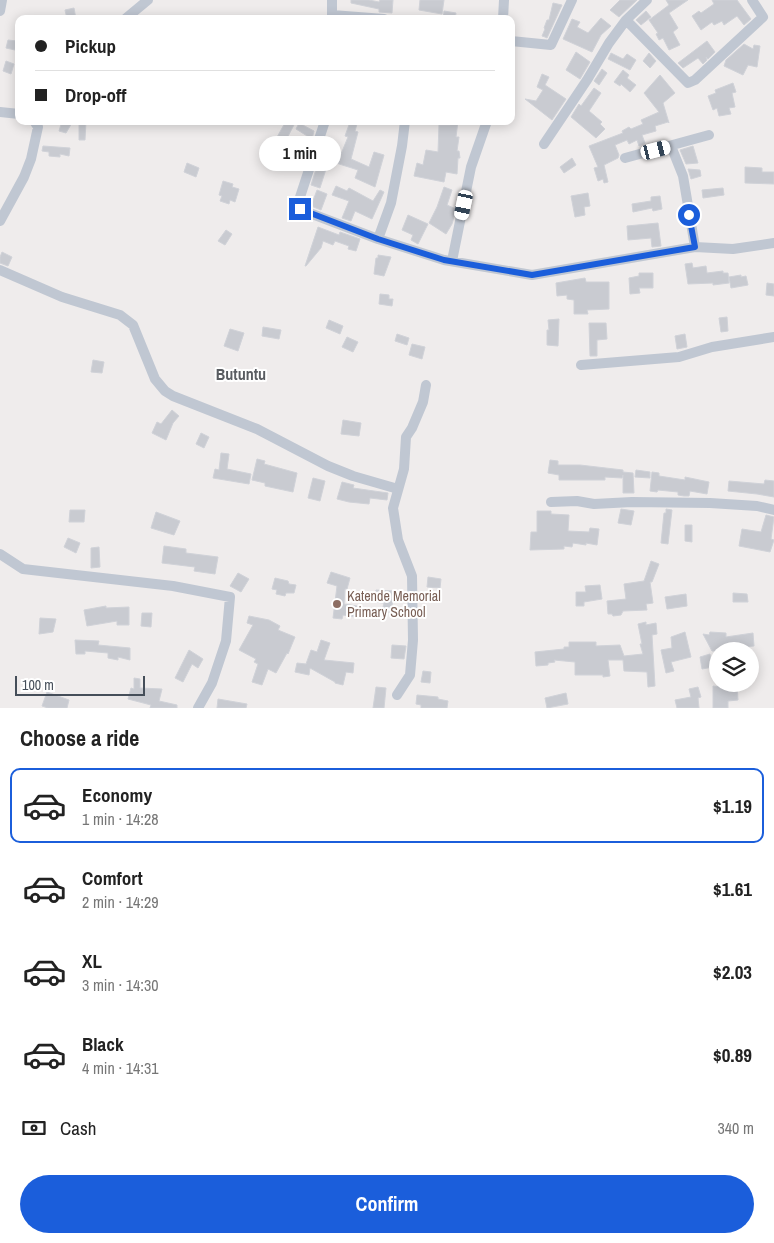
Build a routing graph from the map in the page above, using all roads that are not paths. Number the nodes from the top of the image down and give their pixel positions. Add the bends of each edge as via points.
1 (2, 0) edge
2 (148, 0) edge
3 (332, 0) edge
4 (504, 0) edge
5 (572, 0) edge
6 (647, 0) edge
7 (752, 0) edge
8 (0, 11) edge
9 (130, 15) edge
10 (332, 15) edge
11 (503, 15) edge
12 (626, 20) junction
13 (515, 41) edge
14 (0, 112) edge
15 (15, 114) edge
16 (38, 125) edge
17 (324, 125) edge
18 (404, 125) edge
19 (486, 125) edge
20 (709, 135) dead end
21 (544, 144) dead end
22 (671, 146) junction
23 (625, 158) dead end
24 (0, 221) edge
25 (378, 239) junction
26 (774, 243) edge
27 (695, 247) junction
28 (452, 261) junction
29 (0, 270) edge
30 (774, 337) edge
31 (581, 365) dead end
32 (426, 384) dead end
33 (398, 489) junction
34 (551, 502) dead end
35 (774, 510) edge
36 (0, 554) edge
37 (397, 695) dead end
38 (198, 708) edge

1 - 8 street
2 - 9 street
3 - 10 street
4 - 11 street
5 - 13 street via 551,45
6 - 12 street
7 - 12 street via 763,17 688,83
12 - 21 street
14 - 15 street
16 - 24 street via 24,177
17 - 25 street via 300,197 300,209
18 - 25 street via 391,203
19 - 28 street via 471,168
20 - 22 street
22 - 23 street
22 - 27 street via 683,176
25 - 28 street
26 - 27 street via 733,249
27 - 28 street via 532,275
29 - 33 street via 62,297 120,315 133,324 155,379 173,396 257,429 328,466
30 - 31 street via 712,347 679,357
32 - 33 street via 423,402 406,437 404,469
33 - 37 street via 393,508 398,540 412,576 413,640 410,675
34 - 35 street via 710,503
36 - 38 street via 23,569 173,586 230,597 226,641 212,683

